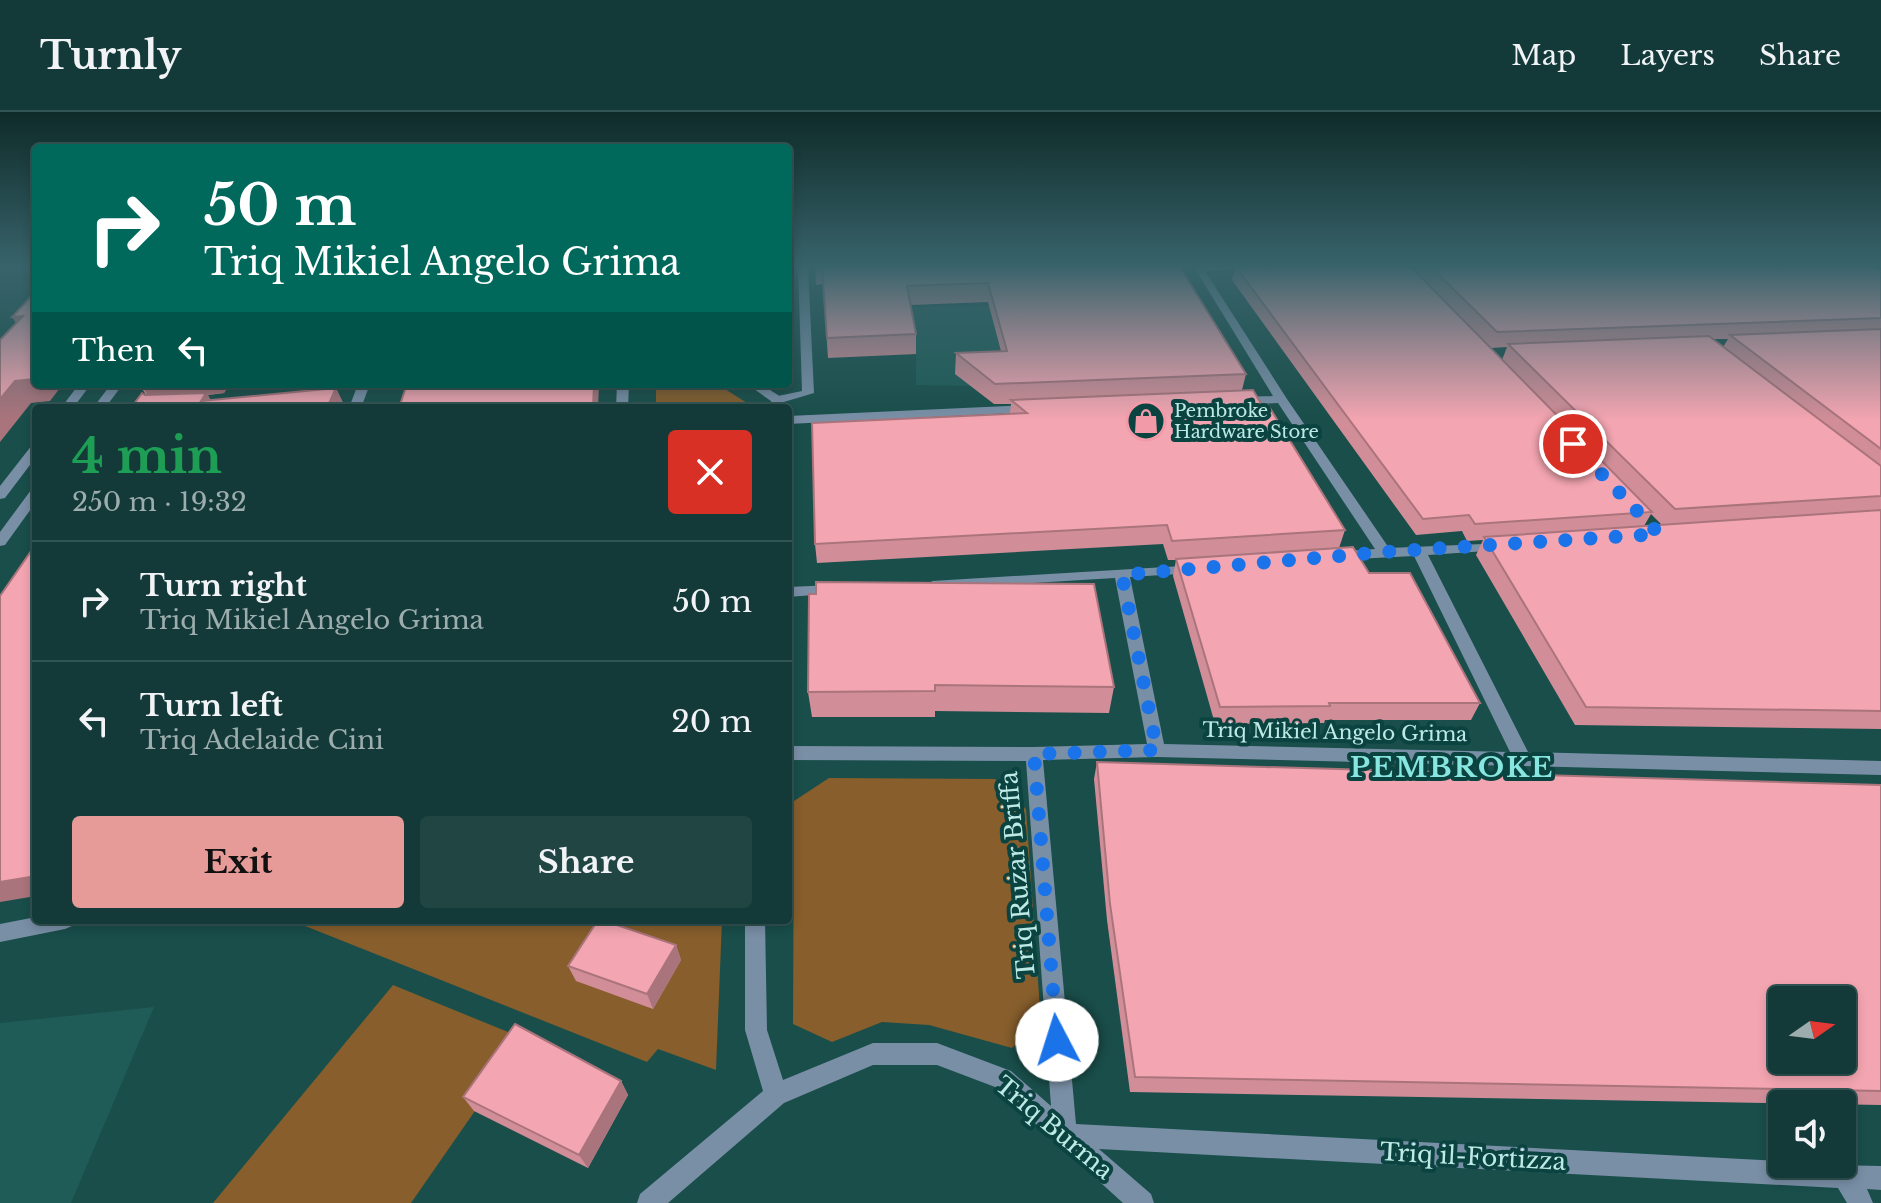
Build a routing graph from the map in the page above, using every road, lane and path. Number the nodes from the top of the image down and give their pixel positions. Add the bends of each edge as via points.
1 (805, 318) edge
2 (1235, 318) edge
3 (331, 388) edge
4 (758, 388) edge
5 (296, 394) edge
6 (1281, 399) junction
7 (1217, 402) edge
8 (777, 404) edge
9 (1042, 409) edge
10 (792, 420) edge
11 (32, 453) edge
12 (0, 495) edge
13 (32, 498) edge
14 (0, 542) edge
15 (1524, 544) edge
16 (1384, 552) junction
17 (1419, 552) junction
18 (1323, 558) edge
19 (1214, 567) edge
20 (1122, 575) junction
21 (915, 586) edge
22 (852, 589) edge
23 (792, 592) edge
24 (1157, 750) junction
25 (792, 753) edge
26 (1034, 754) junction
27 (1522, 758) junction
28 (1881, 768) edge
29 (45, 924) edge
30 (755, 924) edge
31 (0, 933) edge
32 (776, 1095) junction
33 (1065, 1135) junction
34 (1768, 1173) edge
35 (1856, 1177) edge
36 (1846, 1178) edge
37 (1881, 1178) edge
38 (649, 1203) edge
39 (1142, 1203) edge
40 (1861, 1203) edge

1 - 8 street via 808,393
2 - 6 street
3 - 5 street
4 - 8 street
6 - 7 street
6 - 16 street
9 - 10 street
11 - 12 street
13 - 14 street
15 - 17 street
16 - 17 street
16 - 18 street
17 - 27 street
19 - 20 street
20 - 21 street
20 - 24 street
22 - 23 street
24 - 26 street, Triq Mikiel Angelo Grima
24 - 27 street, Triq Mikiel Angelo Grima
25 - 26 street, Triq Mikiel Angelo Grima
26 - 33 street, Triq Rużar Briffa
27 - 28 street, Triq Mikiel Angelo Grima
29 - 31 street
30 - 32 street via 756,1030
32 - 33 street, Triq Burma via 873,1054 937,1054 1003,1079
32 - 38 street, Triq Burma
33 - 34 street, Triq il-Fortizza
33 - 39 street, Triq Burma
35 - 37 street, Triq il-Fortizza
36 - 40 street

